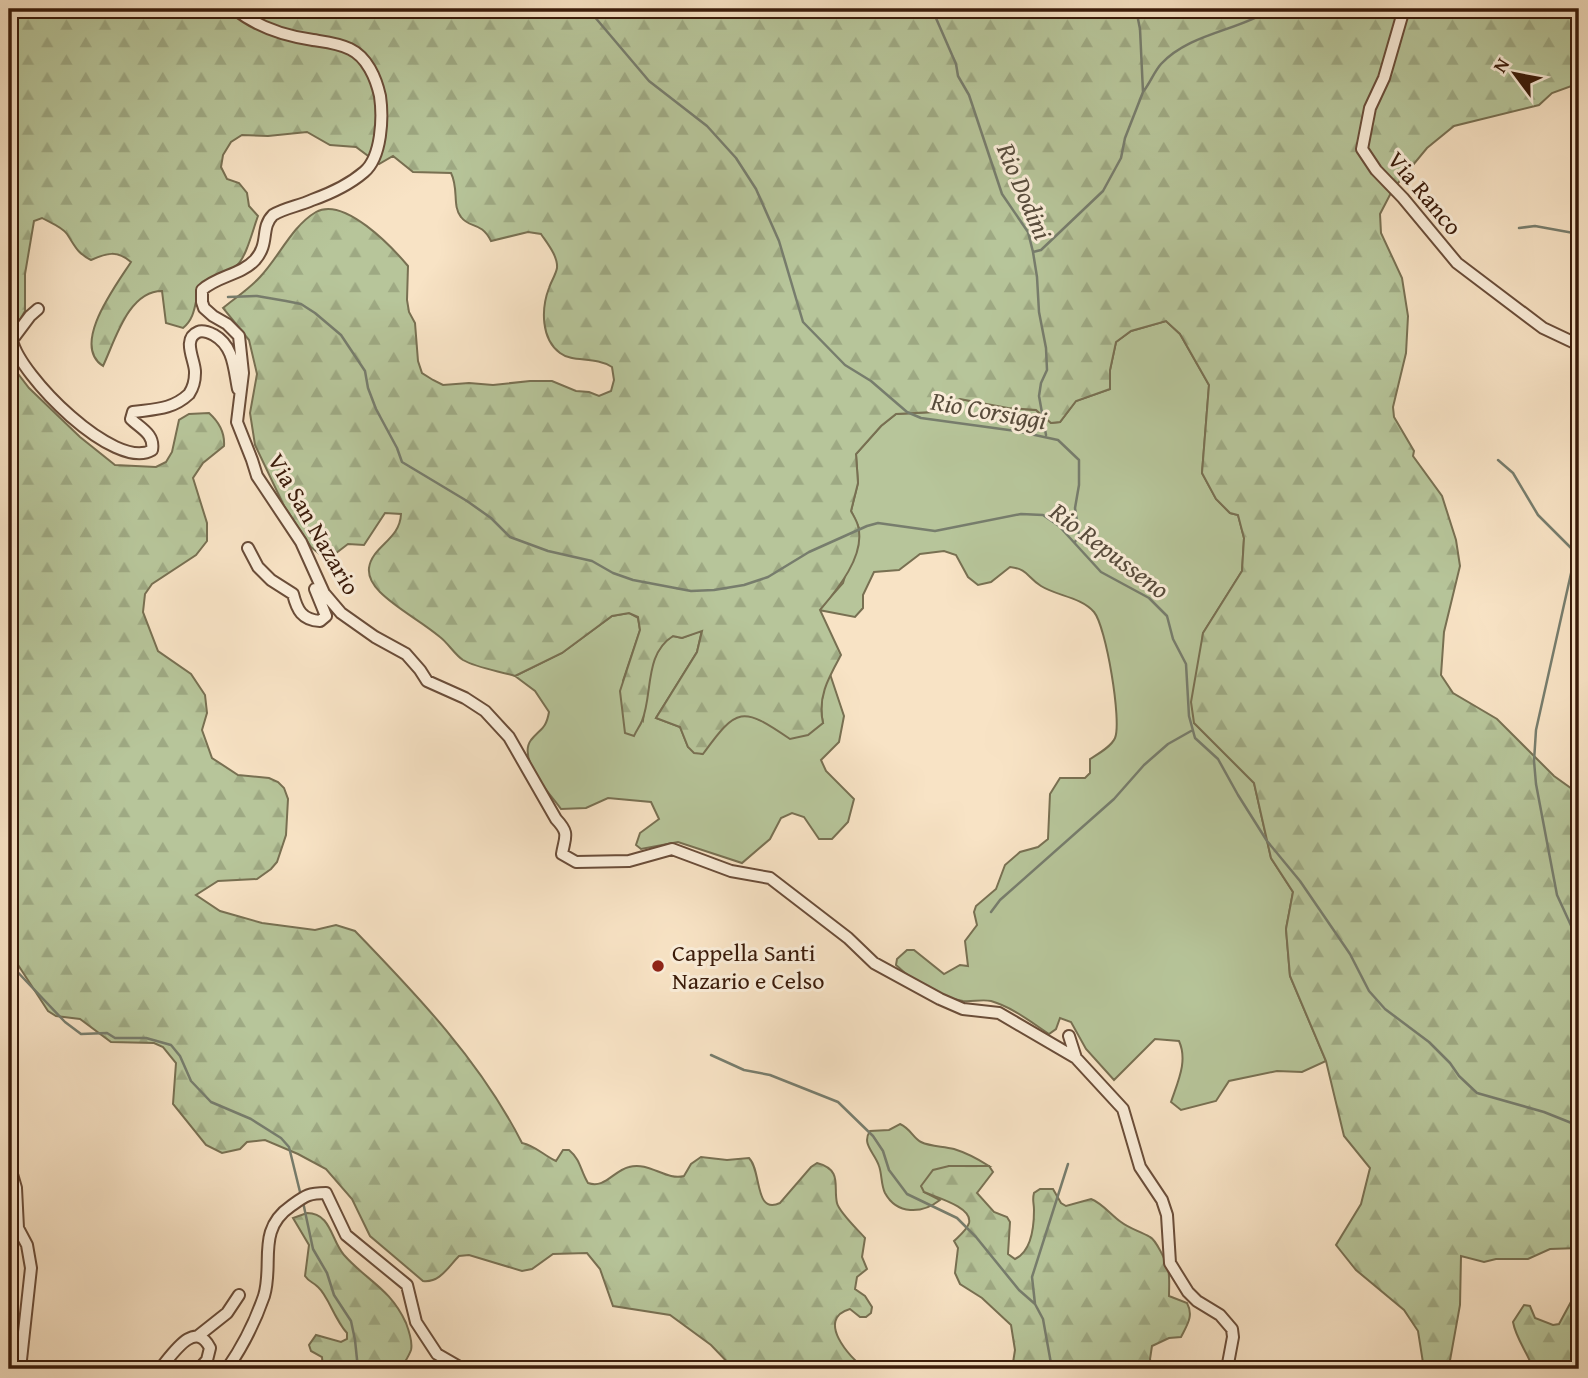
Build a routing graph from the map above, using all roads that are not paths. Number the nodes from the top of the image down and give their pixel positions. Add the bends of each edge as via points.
1 (235, 9) edge
2 (1404, 9) edge
3 (38, 309) dead end
4 (1579, 345) edge
5 (239, 396) junction
6 (248, 548) dead end
7 (309, 562) junction
8 (1069, 1035) dead end
9 (1076, 1058) junction
10 (9, 1164) edge
11 (239, 1295) dead end
12 (198, 1336) junction
13 (20, 1369) edge
14 (160, 1369) edge
15 (199, 1369) edge
16 (227, 1369) edge
17 (463, 1369) edge
18 (1227, 1369) edge

1 - 5 street, Via San Nazario via 276,31 353,50 367,62 382,115 379,144 365,172 326,195 273,215 256,259 202,290 204,308 239,336 243,373
2 - 4 street, Via Ranco via 1370,108 1362,149 1457,262 1543,328
3 - 5 street via 12,340 13,348 39,384 77,421 123,450 142,454 152,450 148,434 131,419 133,412 164,408 189,394 196,371 190,348 196,333 210,333 225,343
5 - 7 street, Via San Nazario via 237,422 257,476 301,542
6 - 7 street via 258,567 293,594 299,611 309,620 320,621 326,616
7 - 9 street, Via San Nazario via 324,593 341,613 406,654 427,681 465,698 500,727 564,828 562,854 576,862 629,861 672,849 731,871 770,878 874,962 917,988 963,1009 999,1013
8 - 9 street
9 - 18 street, Via San Nazario via 1123,1109 1140,1167 1167,1214 1170,1264 1188,1292 1232,1329
10 - 13 street via 31,1268
11 - 12 street via 227,1313
12 - 14 street via 186,1339
12 - 15 street via 211,1349
16 - 17 street via 242,1348 265,1292 273,1225 310,1193 326,1193 346,1235 407,1285 416,1322 437,1354

